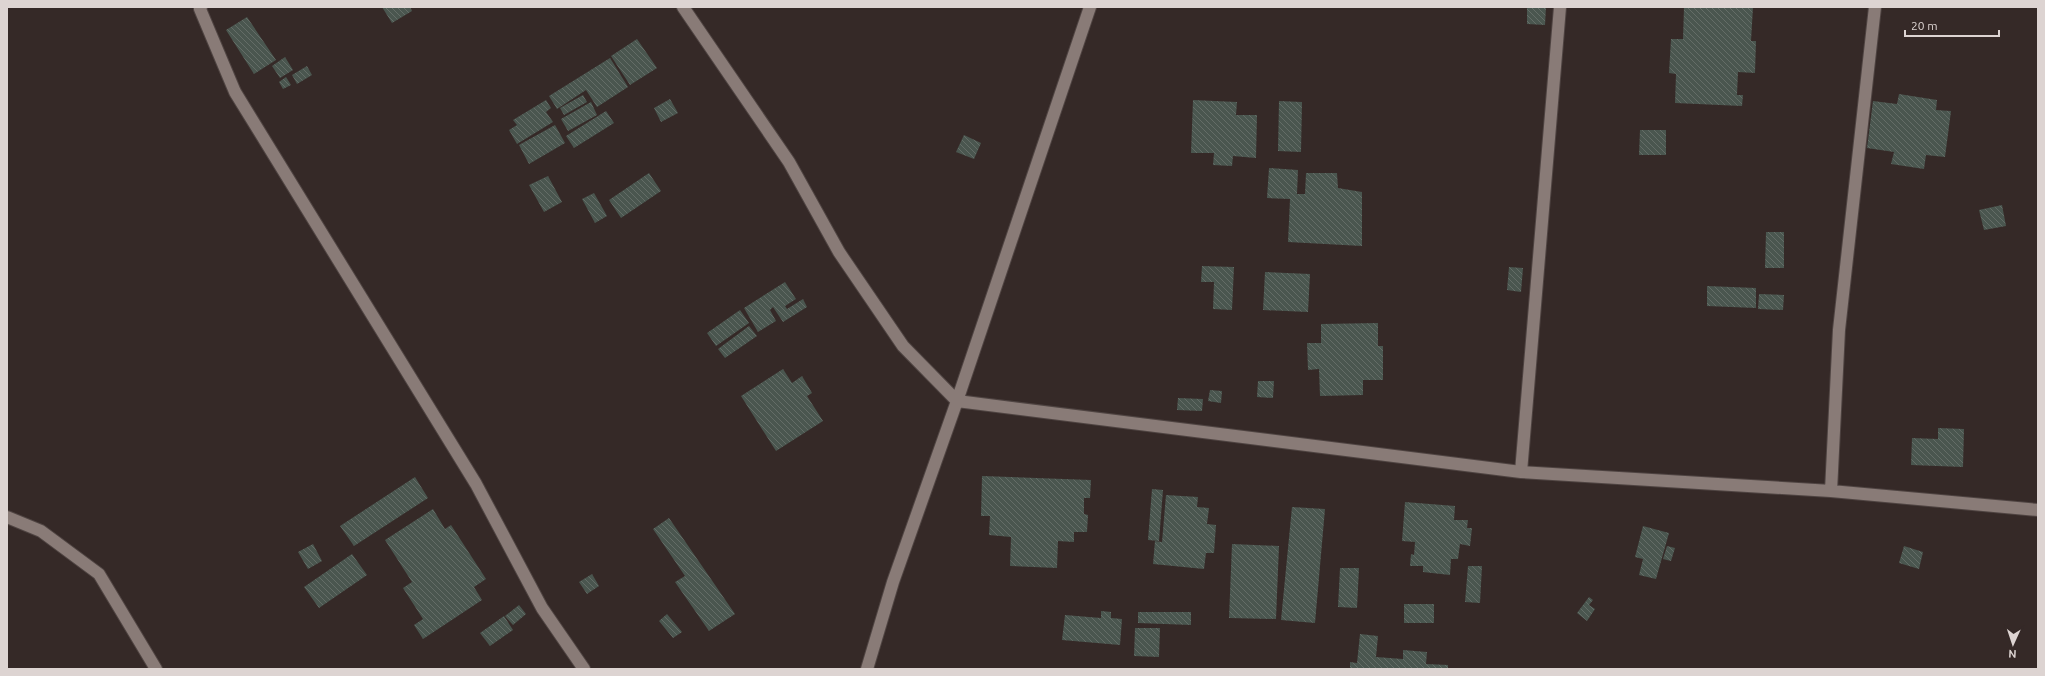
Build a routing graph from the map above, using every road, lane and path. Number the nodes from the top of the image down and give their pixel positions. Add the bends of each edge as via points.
1 (201, 7) edge
2 (683, 7) edge
3 (1090, 7) edge
4 (1560, 7) edge
5 (1875, 7) edge
6 (957, 401) junction
7 (1521, 472) junction
8 (1832, 491) junction
9 (2038, 510) edge
10 (7, 517) edge
11 (156, 669) edge
12 (584, 669) edge
13 (867, 669) edge

1 - 12 street via 235,92 476,484 542,608
2 - 6 street via 789,162 838,252 903,346
3 - 6 street
4 - 7 street
5 - 8 street via 1839,330
6 - 7 street
6 - 13 street via 893,582
7 - 8 street
8 - 9 street
10 - 11 street via 41,531 99,574

